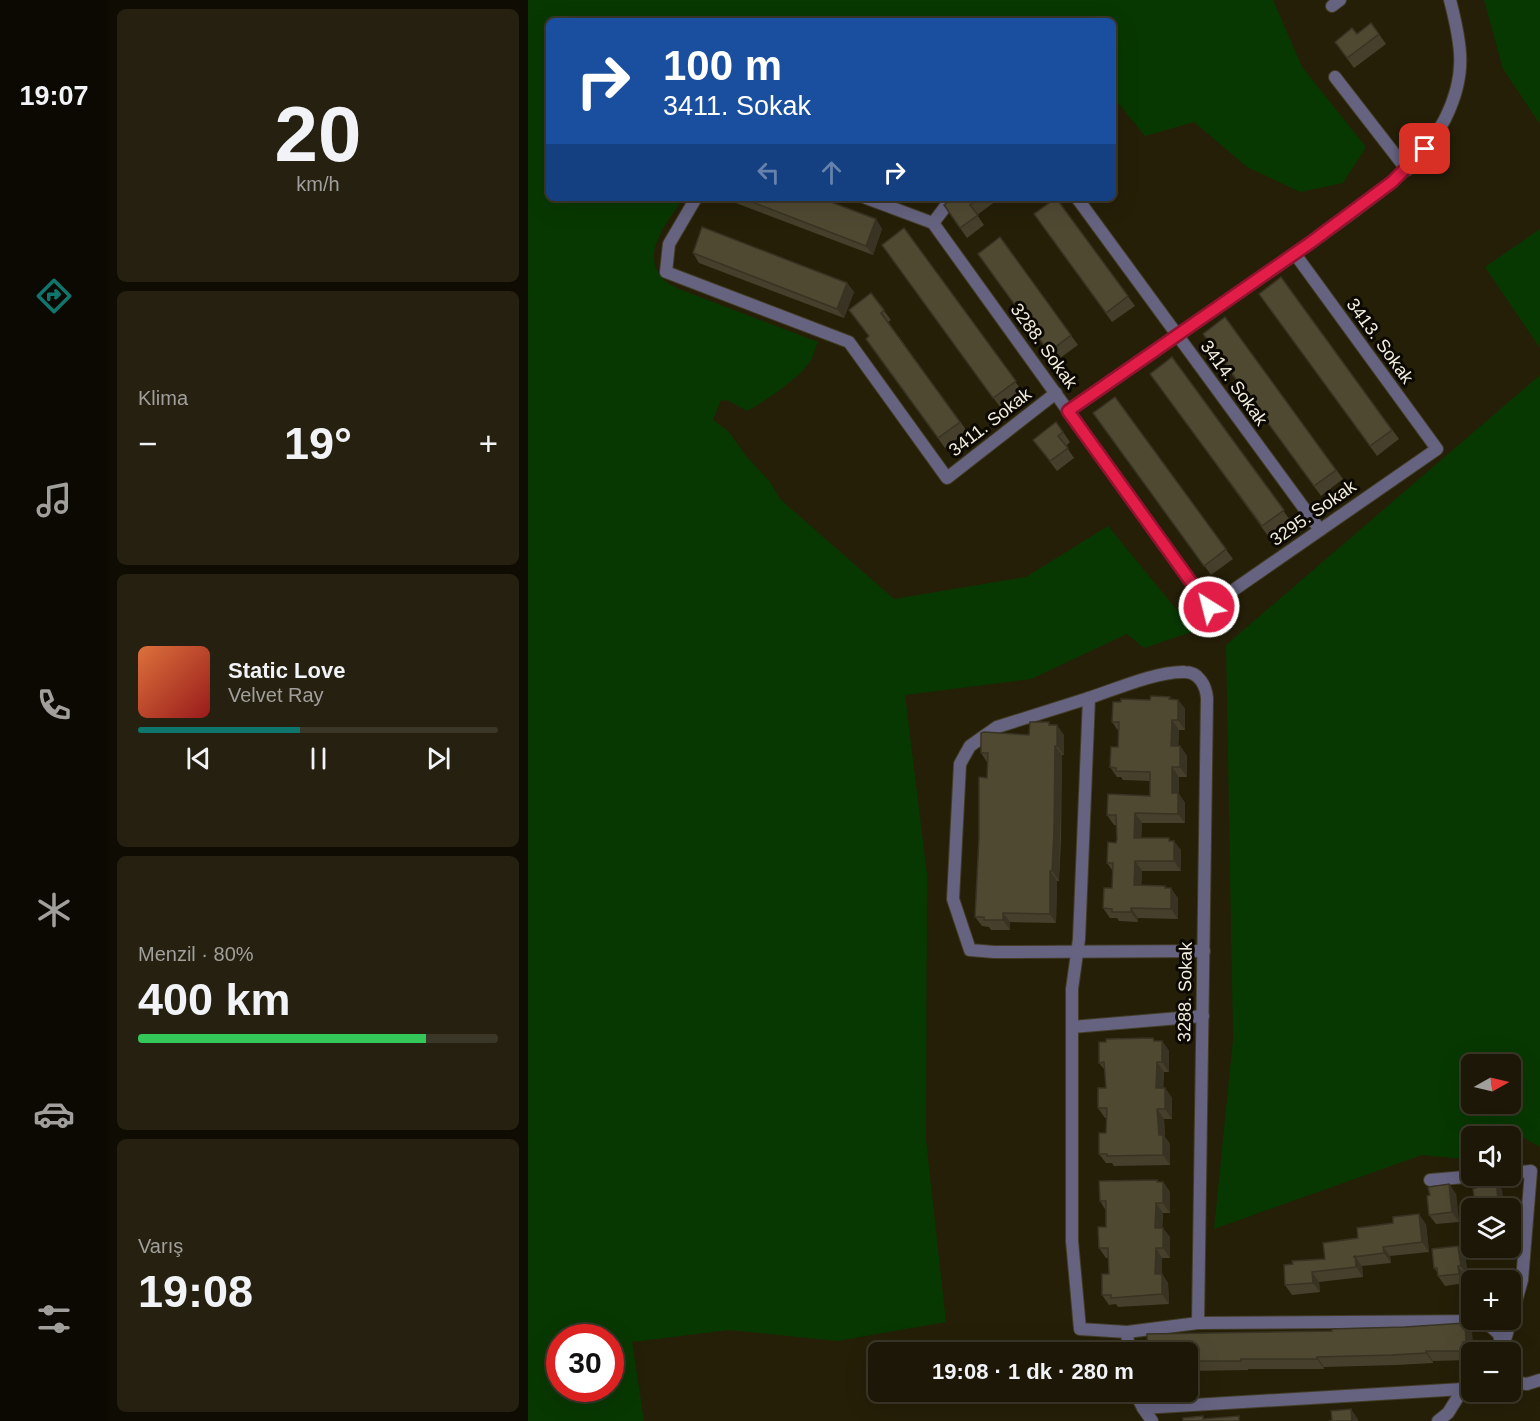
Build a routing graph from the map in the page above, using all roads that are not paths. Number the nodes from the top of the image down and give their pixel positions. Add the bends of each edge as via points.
1 (1450, 0) edge
2 (1335, 77) dead end
3 (1407, 170) junction
4 (694, 201) edge
5 (874, 201) edge
6 (950, 201) edge
7 (1079, 201) edge
8 (933, 223) junction
9 (1295, 254) junction
10 (1177, 335) junction
11 (1056, 393) junction
12 (1068, 411) junction
13 (1437, 449) joint
14 (1320, 530) junction
15 (1209, 607) joint
16 (1089, 698) junction
17 (1077, 951) junction
18 (1204, 951) junction
19 (1203, 1016) junction
20 (1072, 1027) junction
21 (1521, 1172) edge
22 (1461, 1177) edge
23 (1430, 1180) dead end
24 (1198, 1323) junction
25 (1127, 1332) junction
26 (1128, 1342) edge
27 (1500, 1342) edge
28 (1505, 1342) edge
29 (1540, 1380) edge
30 (1521, 1383) edge
31 (1461, 1386) edge
32 (1461, 1395) edge
33 (1140, 1402) edge
34 (1143, 1408) junction
35 (1152, 1421) edge
36 (1438, 1421) edge

1 - 3 street via 1462,53 1458,88 1435,137
2 - 3 street
3 - 9 street
4 - 11 street, 3411. Sokak via 669,244 666,272 849,342 947,478
5 - 8 street
6 - 8 street
7 - 10 street, 3414. Sokak
8 - 11 street, 3288. Sokak
9 - 10 street
9 - 13 street, 3413. Sokak
10 - 12 street
10 - 14 street, 3414. Sokak
11 - 12 street, 3288. Sokak
12 - 15 street, 3288. Sokak
13 - 14 street, 3295. Sokak
14 - 15 street, 3295. Sokak
16 - 17 street
16 - 17 street via 997,727 970,746 960,764 954,877 953,899 970,950
16 - 18 street, 3288. Sokak via 1151,677 1186,671 1197,675 1206,690
17 - 18 street
17 - 20 street
18 - 19 street, 3288. Sokak
19 - 20 street
19 - 24 street, 3288. Sokak
20 - 25 street via 1072,1241 1080,1329
21 - 28 street via 1531,1171 1522,1280
22 - 23 street
24 - 25 street
24 - 27 street via 1485,1321 1499,1334
25 - 26 street
29 - 30 street
31 - 34 street
32 - 36 street
33 - 34 street
34 - 35 street

